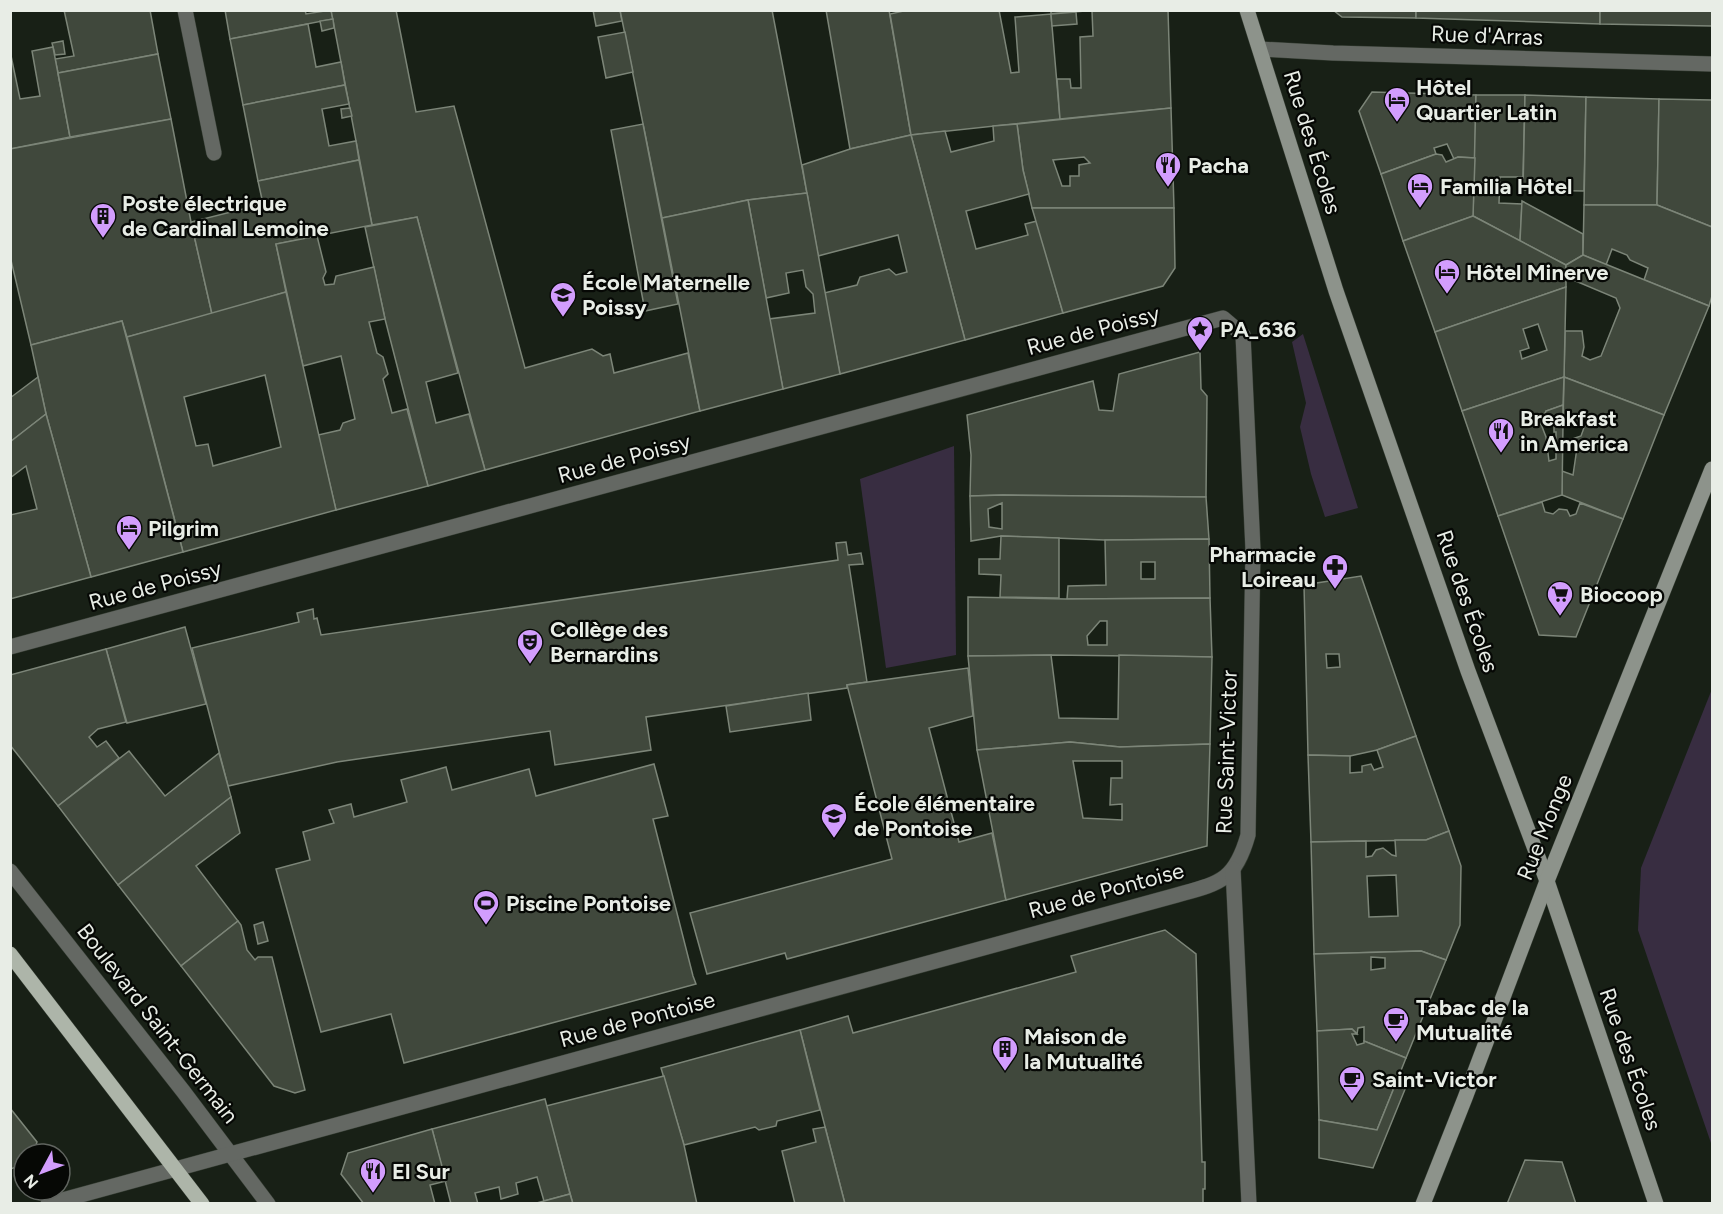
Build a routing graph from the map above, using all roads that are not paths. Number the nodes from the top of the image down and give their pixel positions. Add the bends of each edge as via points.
1 (185, 10) edge
2 (1247, 10) edge
3 (1260, 49) junction
4 (1713, 64) edge
5 (214, 153) dead end
6 (1243, 335) joint
7 (1713, 469) edge
8 (10, 647) edge
9 (1233, 869) junction
10 (10, 871) edge
11 (1547, 881) junction
12 (10, 954) edge
13 (230, 1153) junction
14 (175, 1168) junction
15 (48, 1203) edge
16 (202, 1203) edge
17 (268, 1203) edge
18 (1249, 1203) edge
19 (1423, 1203) edge
20 (1656, 1203) edge

1 - 5 street
2 - 3 street, Rue des Écoles
3 - 4 street, Rue d'Arras
3 - 11 street, Rue des Écoles via 1336,291 1468,671
6 - 8 street, Rue de Poissy via 1223,318
6 - 9 street, Rue Saint-Victor via 1253,550 1252,691 1248,835
7 - 11 street, Rue Monge
9 - 13 street, Rue de Pontoise via 1225,878 1205,887
9 - 18 street, Rue Saint-Victor
10 - 13 street, Boulevard Saint-Germain
11 - 19 street, Rue Monge
11 - 20 street, Rue des Écoles
12 - 14 main road
13 - 14 street, Rue de Pontoise
13 - 17 street, Boulevard Saint-Germain
14 - 15 street, Rue de Pontoise
14 - 16 main road

